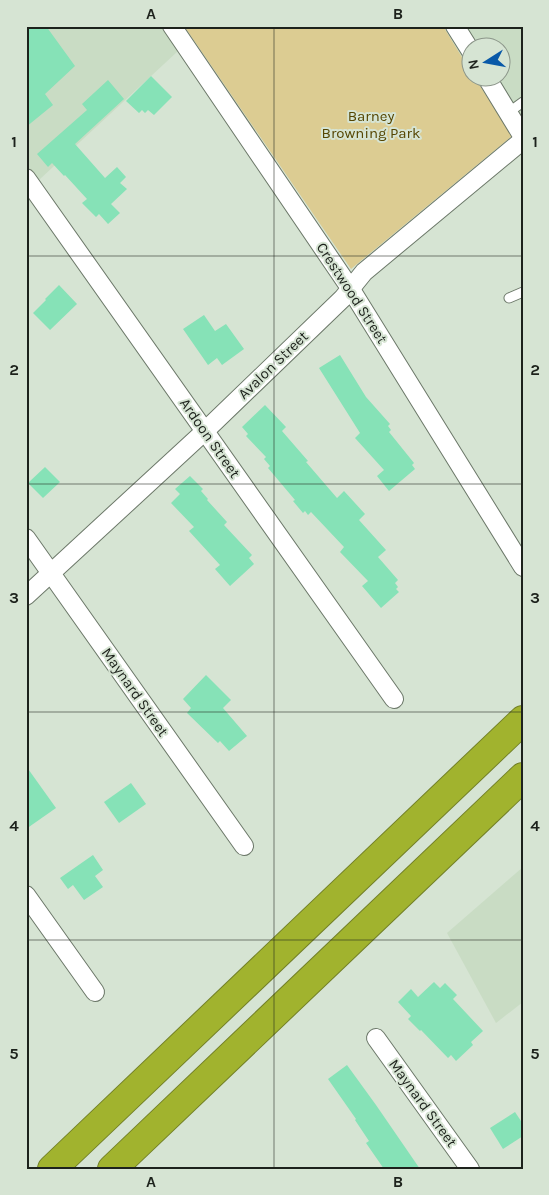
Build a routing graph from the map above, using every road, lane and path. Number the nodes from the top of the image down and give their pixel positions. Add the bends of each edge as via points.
1 (172, 26) edge
2 (455, 26) edge
3 (463, 38) edge
4 (497, 88) edge
5 (516, 107) edge
6 (523, 138) edge
7 (26, 178) edge
8 (350, 288) junction
9 (523, 292) edge
10 (509, 298) dead end
11 (205, 431) junction
12 (26, 538) edge
13 (523, 566) edge
14 (51, 573) junction
15 (26, 596) edge
16 (394, 699) dead end
17 (523, 720) edge
18 (523, 777) edge
19 (244, 846) dead end
20 (26, 895) edge
21 (95, 992) dead end
22 (376, 1038) dead end
23 (52, 1169) edge
24 (112, 1169) edge
25 (470, 1169) edge

1 - 8 street, Crestwood Street
2 - 3 street
4 - 5 street
5 - 6 street
6 - 8 street, Avalon Street via 364,272
7 - 11 street, Ardoon Street
8 - 11 street, Avalon Street
8 - 13 street, Crestwood Street
9 - 10 lane
11 - 14 street, Avalon Street
11 - 16 street, Ardoon Street
12 - 14 street, Maynard Street
14 - 15 street, Avalon Street
14 - 19 street, Maynard Street
17 - 23 highway
18 - 24 highway
20 - 21 street
22 - 25 street, Maynard Street

